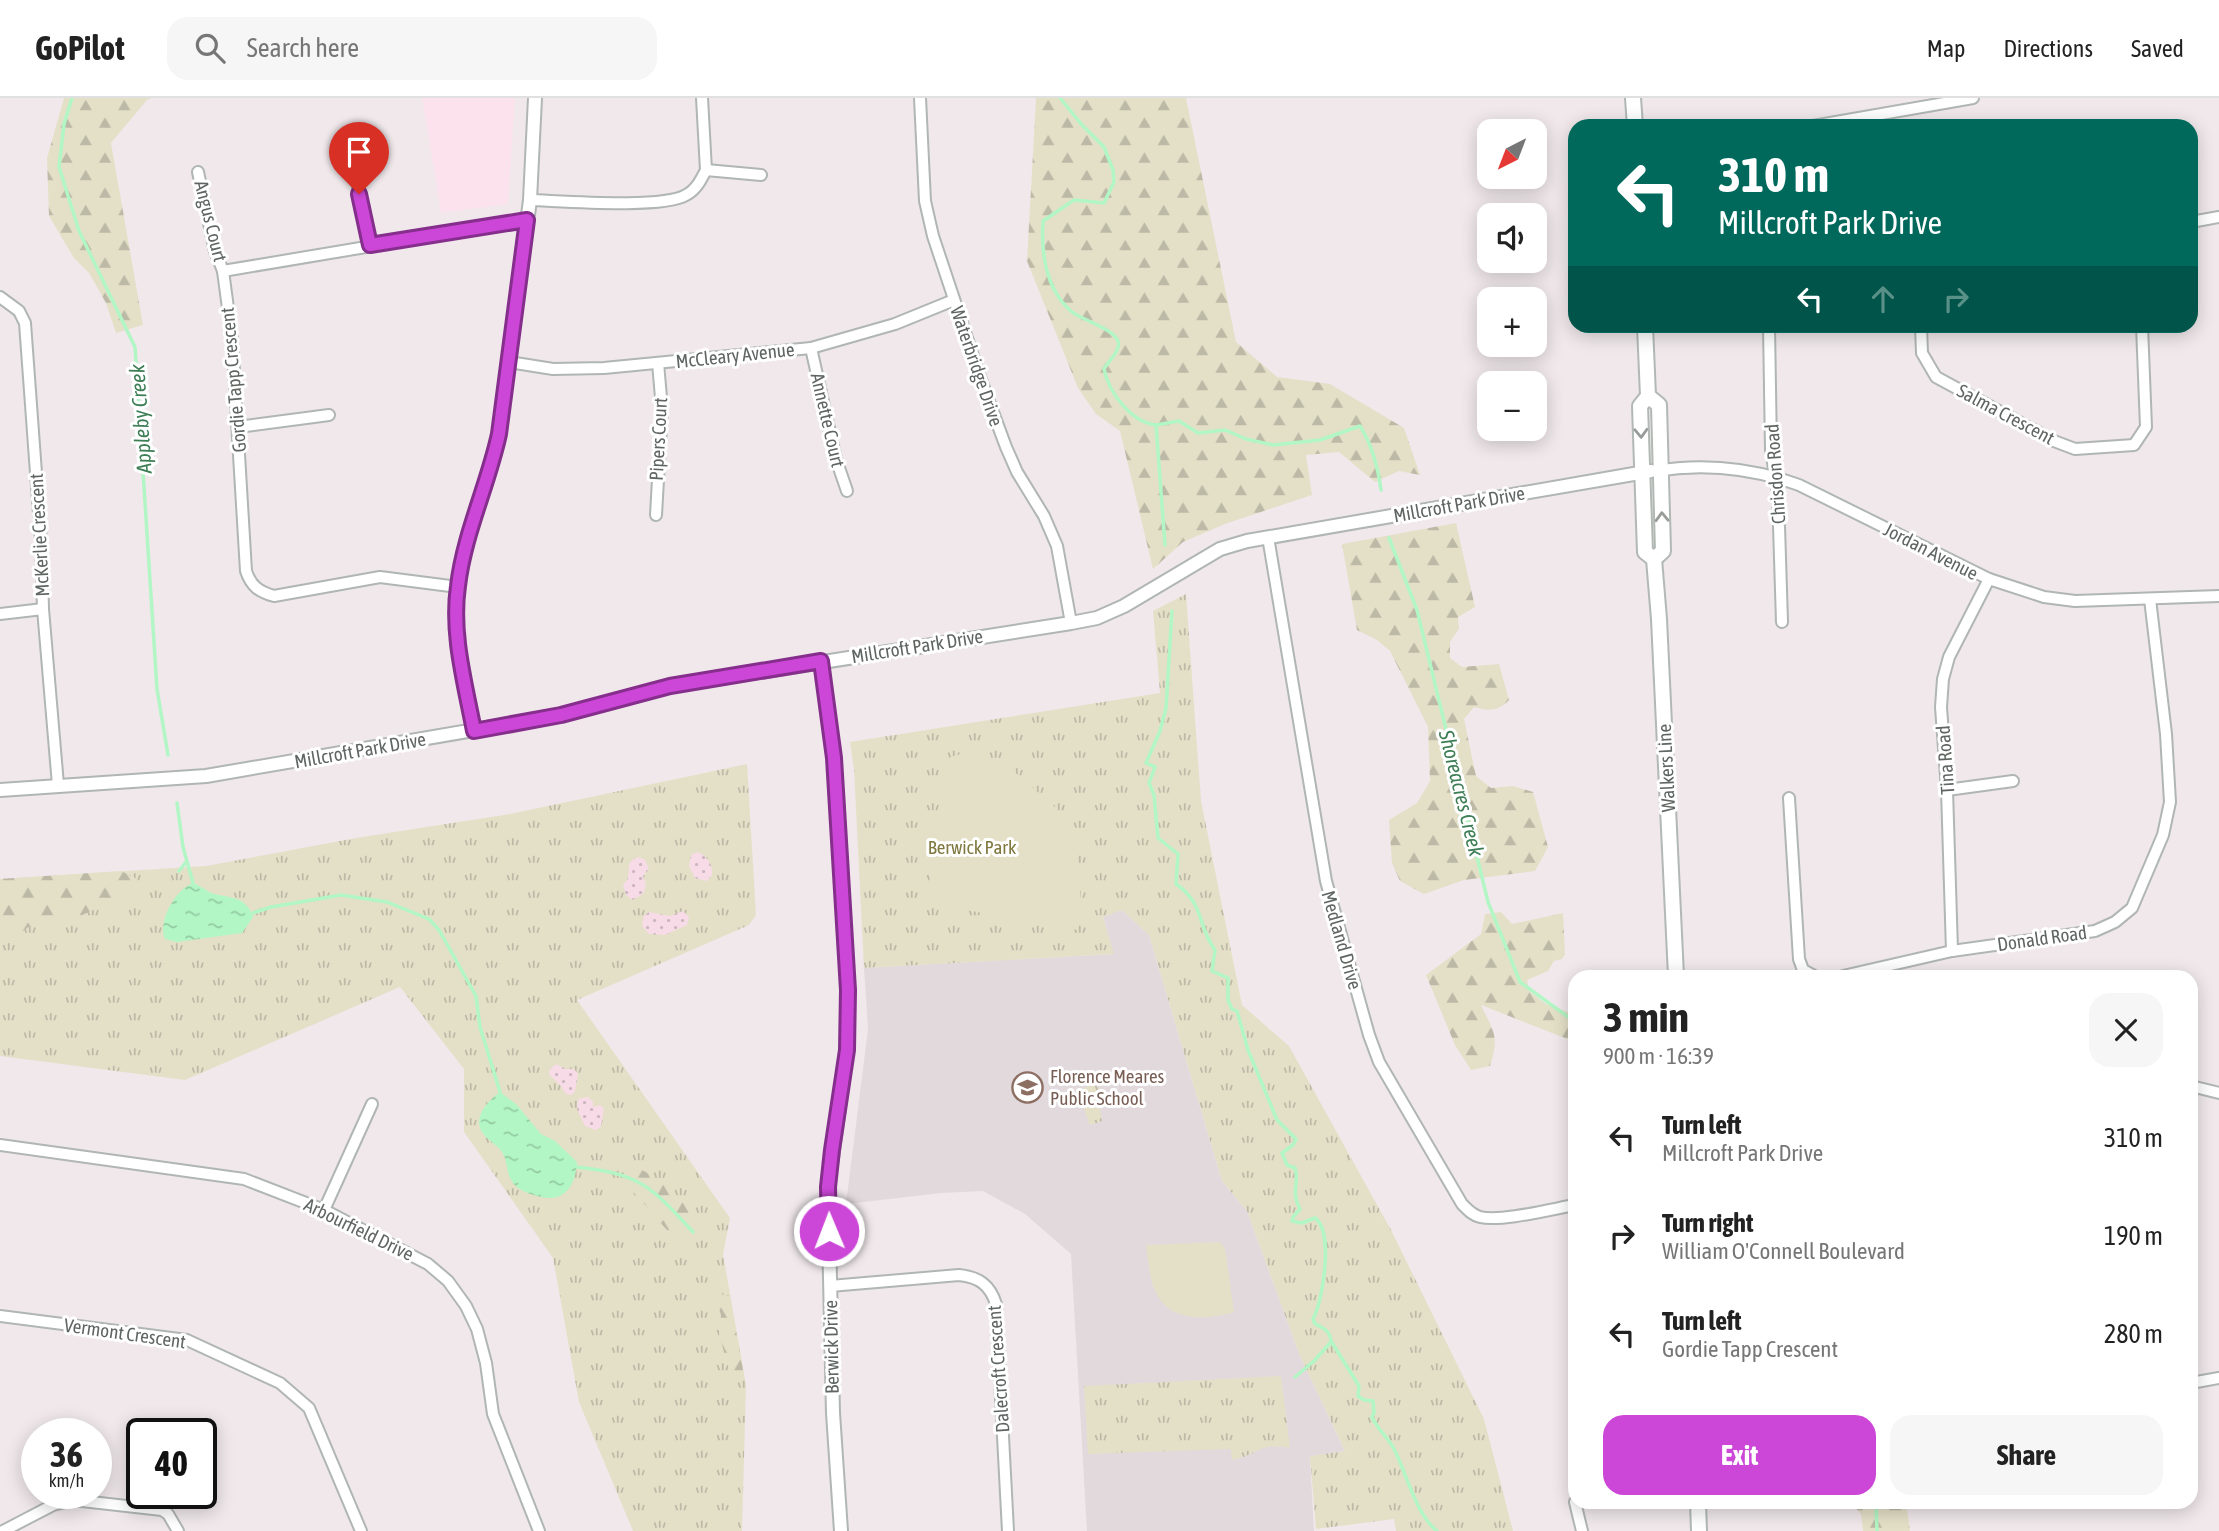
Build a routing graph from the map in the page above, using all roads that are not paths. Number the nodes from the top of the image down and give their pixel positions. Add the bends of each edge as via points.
1 (535, 98) edge
2 (702, 98) edge
3 (920, 98) edge
4 (1633, 98) edge
5 (1973, 98) edge
6 (1634, 119) edge
7 (1853, 119) edge
8 (349, 143) dead end
9 (706, 170) junction
10 (198, 172) dead end
11 (761, 175) dead end
12 (530, 200) junction
13 (2219, 217) edge
14 (527, 220) junction
15 (2198, 221) edge
16 (370, 245) junction
17 (223, 271) junction
18 (0, 297) edge
19 (954, 300) junction
20 (1645, 333) edge
21 (1769, 333) edge
22 (1922, 333) edge
23 (2142, 333) edge
24 (811, 348) junction
25 (509, 362) junction
26 (658, 363) junction
27 (329, 415) dead end
28 (238, 427) junction
29 (1651, 471) junction
30 (1775, 476) junction
31 (847, 491) dead end
32 (656, 515) dead end
33 (1268, 537) junction
34 (1989, 579) junction
35 (458, 587) junction
36 (2219, 596) edge
37 (2150, 599) junction
38 (43, 609) junction
39 (0, 614) edge
40 (1782, 622) dead end
41 (1072, 623) junction
42 (821, 661) junction
43 (474, 731) junction
44 (2013, 781) dead end
45 (58, 785) junction
46 (0, 790) edge
47 (1947, 790) junction
48 (1789, 798) dead end
49 (1952, 951) junction
50 (1676, 970) edge
51 (1803, 970) edge
52 (1869, 970) edge
53 (2198, 1088) edge
54 (2219, 1093) edge
55 (372, 1104) dead end
56 (0, 1145) edge
57 (1568, 1206) edge
58 (324, 1210) junction
59 (830, 1286) junction
60 (0, 1316) edge
61 (2219, 1378) edge
62 (2198, 1382) edge
63 (1577, 1509) edge
64 (1698, 1509) edge
65 (2, 1531) edge
66 (178, 1531) edge
67 (361, 1531) edge
68 (540, 1531) edge
69 (841, 1531) edge
70 (1008, 1531) edge
71 (1582, 1531) edge
72 (1699, 1531) edge

1 - 12 street
2 - 9 street
3 - 19 street, Waterbridge Drive via 925,201
4 - 6 main road
5 - 7 street
8 - 16 street
9 - 11 street
9 - 12 street via 688,194 663,202
10 - 17 street, Angus Court
12 - 14 street
13 - 15 street
14 - 16 street
14 - 25 street
16 - 17 street
17 - 28 street, Gordie Tapp Crescent
18 - 38 street, McKerlie Crescent via 19,311 25,323
19 - 24 street, McCleary Avenue via 895,324
19 - 41 street, Waterbridge Drive via 1006,447 1057,546
20 - 29 main road, Walkers Line via 1648,396 1640,406
21 - 30 street, Chrisdon Road via 1770,450
22 - 23 street, Salma Crescent via 1922,353 1936,377 2075,449 2134,445 2146,427
24 - 26 street, McCleary Avenue
24 - 31 street, Annette Court
25 - 26 street, McCleary Avenue via 553,369
25 - 35 street via 493,463
26 - 32 street, Pipers Court via 662,409
27 - 28 street
28 - 35 street, Gordie Tapp Crescent via 246,571 256,588 274,596 380,578
29 - 30 street, Jordan Avenue via 1703,467
29 - 33 street, Millcroft Park Drive
29 - 50 main road, Walkers Line via 1662,551 1654,559
30 - 34 street, Jordan Avenue
30 - 40 street, Chrisdon Road
33 - 41 street, Millcroft Park Drive via 1220,550 1124,607
33 - 57 street, Medland Drive via 1326,881 1379,1062 1462,1205 1471,1213 1501,1217
34 - 37 street, Jordan Avenue via 2045,597 2075,601
34 - 47 street, Tina Road via 1943,679
35 - 43 street via 456,631
36 - 37 street, Jordan Avenue
37 - 49 street, Donald Road via 2170,802 2163,835 2132,908 2095,931
38 - 39 street
38 - 45 street, McKerlie Crescent
41 - 42 street, Millcroft Park Drive
42 - 43 street, Millcroft Park Drive via 670,686 561,715
42 - 59 street, Berwick Drive via 834,758 848,990 847,1050 828,1187
43 - 45 street, Millcroft Park Drive via 206,776
44 - 47 street
45 - 46 street, Millcroft Park Drive
47 - 49 street, Tina Road
48 - 51 street
49 - 52 street, Donald Road
53 - 54 street
55 - 58 street
56 - 58 street, Arbourfield Drive via 244,1178
58 - 68 street, Arbourfield Drive via 428,1264 466,1306 477,1329 493,1415
59 - 69 street, Berwick Drive
59 - 70 street, Dalecroft Crescent via 959,1275 972,1276 992,1292
60 - 67 street, Vermont Crescent via 187,1340 280,1382 309,1408
61 - 62 street
63 - 71 street
64 - 72 main road
65 - 66 street via 53,1505 74,1500 162,1510

